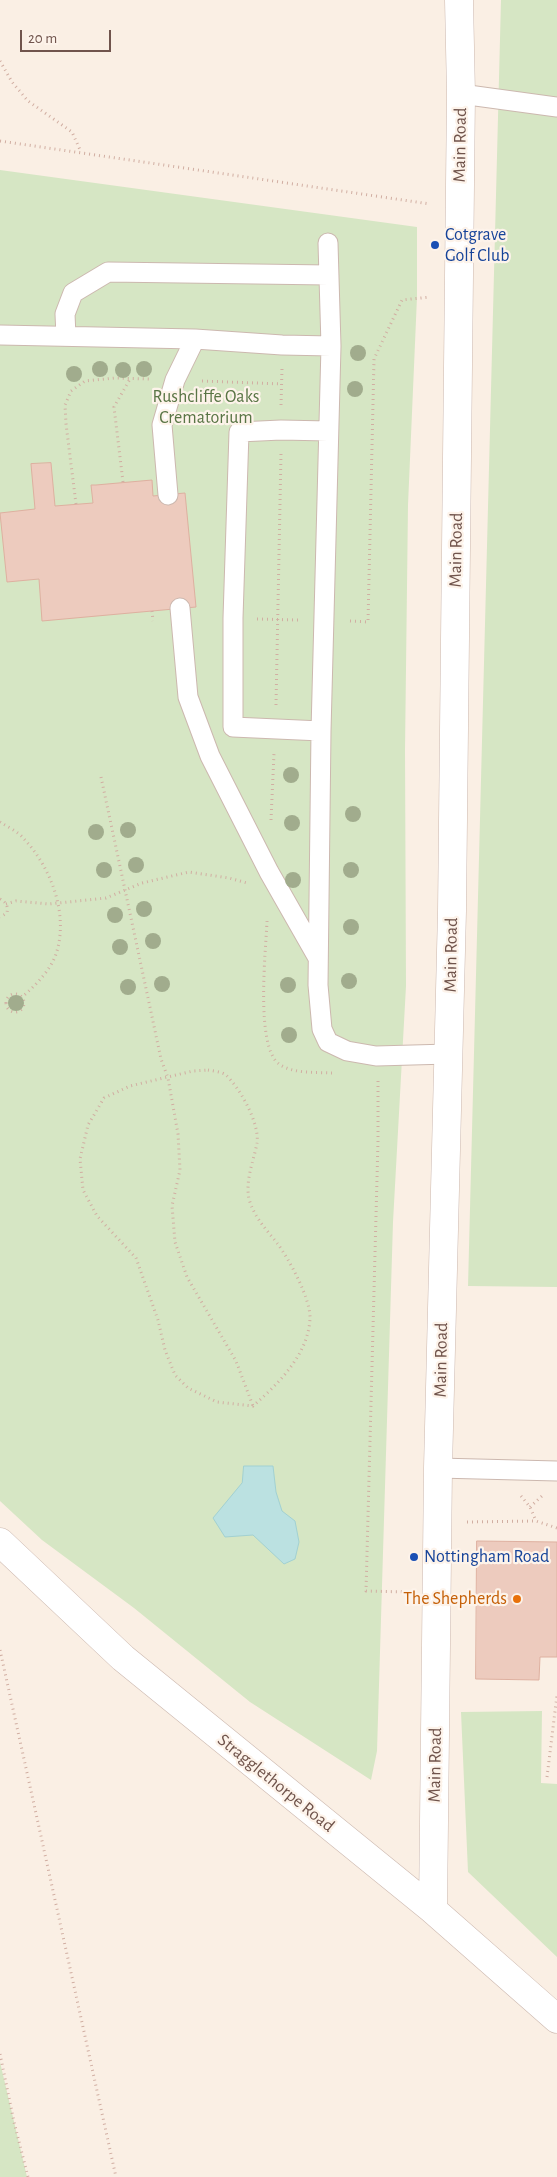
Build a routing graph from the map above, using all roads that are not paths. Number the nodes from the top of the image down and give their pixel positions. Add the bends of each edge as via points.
1 (459, 0) edge
2 (461, 94) junction
3 (557, 107) edge
4 (328, 243) dead end
5 (329, 276) junction
6 (0, 335) edge
7 (66, 336) junction
8 (195, 339) junction
9 (331, 346) junction
10 (328, 431) junction
11 (168, 494) dead end
12 (180, 608) dead end
13 (321, 731) junction
14 (319, 959) junction
15 (448, 1054) junction
16 (438, 1468) junction
17 (557, 1471) edge
18 (0, 1542) edge
19 (433, 1910) junction
20 (557, 2019) edge

1 - 2 street, Main Road
2 - 3 lane
2 - 15 street, Main Road
4 - 5 lane
5 - 7 lane via 108,272 73,293 65,314
5 - 9 lane
6 - 7 lane
7 - 8 lane
8 - 9 lane
8 - 11 lane via 175,380 162,425
9 - 10 lane
10 - 13 lane
10 - 13 lane via 239,432 233,618 233,727
12 - 14 lane via 188,697 210,756
13 - 14 lane
14 - 15 lane via 322,1029 328,1042 347,1051 376,1056
15 - 16 street, Main Road
16 - 17 lane
16 - 19 street, Main Road
18 - 19 street, Stragglethorpe Road via 123,1658
19 - 20 street, Stragglethorpe Road

